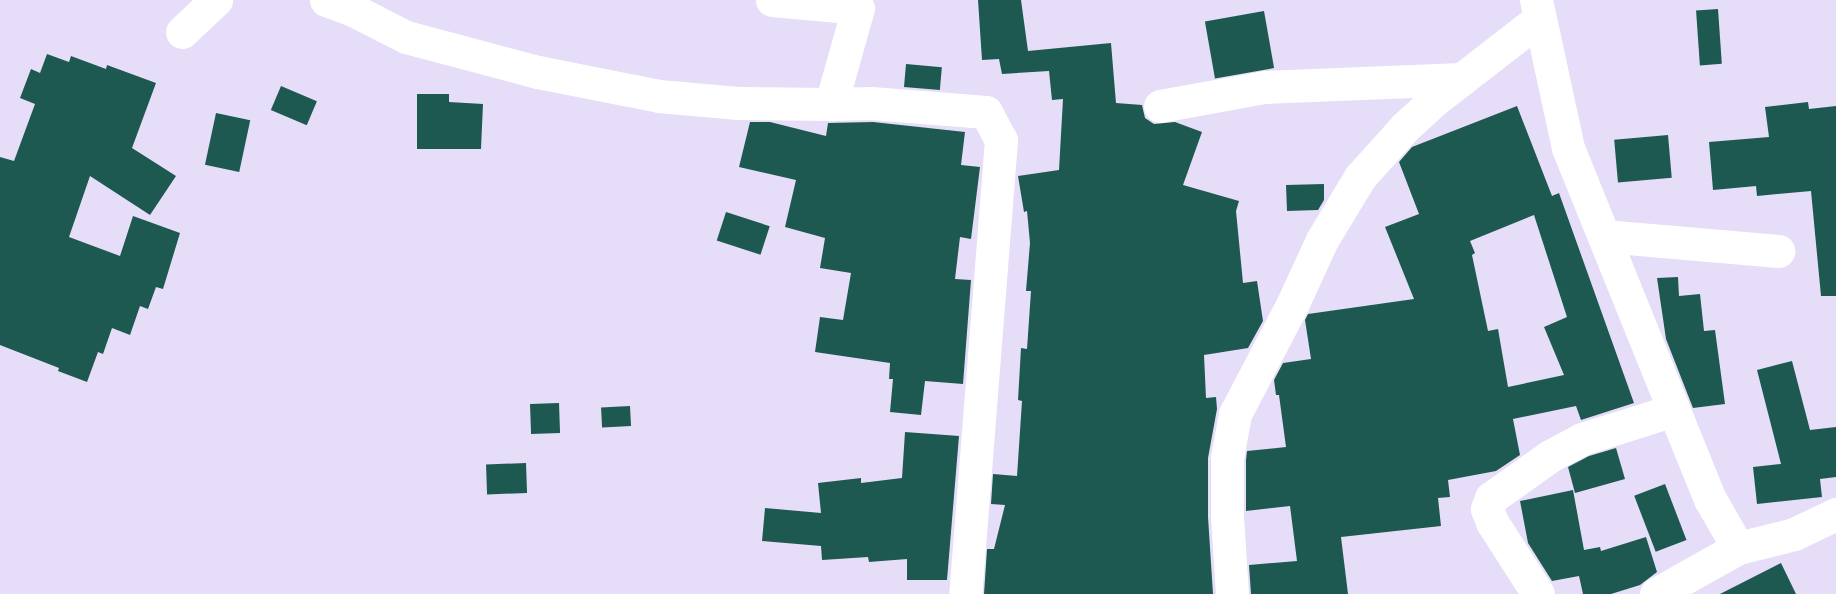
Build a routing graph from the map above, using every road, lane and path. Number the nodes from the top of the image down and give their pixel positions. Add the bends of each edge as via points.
1 (216, 0) edge
2 (326, 0) edge
3 (772, 0) edge
4 (860, 4) edge
5 (1538, 9) edge
6 (182, 32) dead end
7 (1462, 79) junction
8 (831, 104) junction
9 (1160, 106) dead end
10 (1604, 236) junction
11 (1778, 251) dead end
12 (1674, 410) junction
13 (1836, 514) edge
14 (1738, 548) junction
15 (965, 594) edge
16 (1232, 594) edge
17 (1538, 594) edge
18 (1656, 594) edge

1 - 6 street
2 - 8 street via 406,37 538,72 659,96 738,103
3 - 4 street
4 - 8 street
5 - 7 street
5 - 10 street via 1568,148
7 - 9 street via 1265,87
7 - 16 street via 1405,127 1360,177 1322,240 1235,414 1227,458
8 - 15 street via 872,103 986,112 1001,140
10 - 11 street
10 - 12 street
12 - 14 street via 1710,499
12 - 17 street via 1582,439 1550,456 1491,498 1487,509 1492,522
13 - 14 street via 1794,534
14 - 18 street

